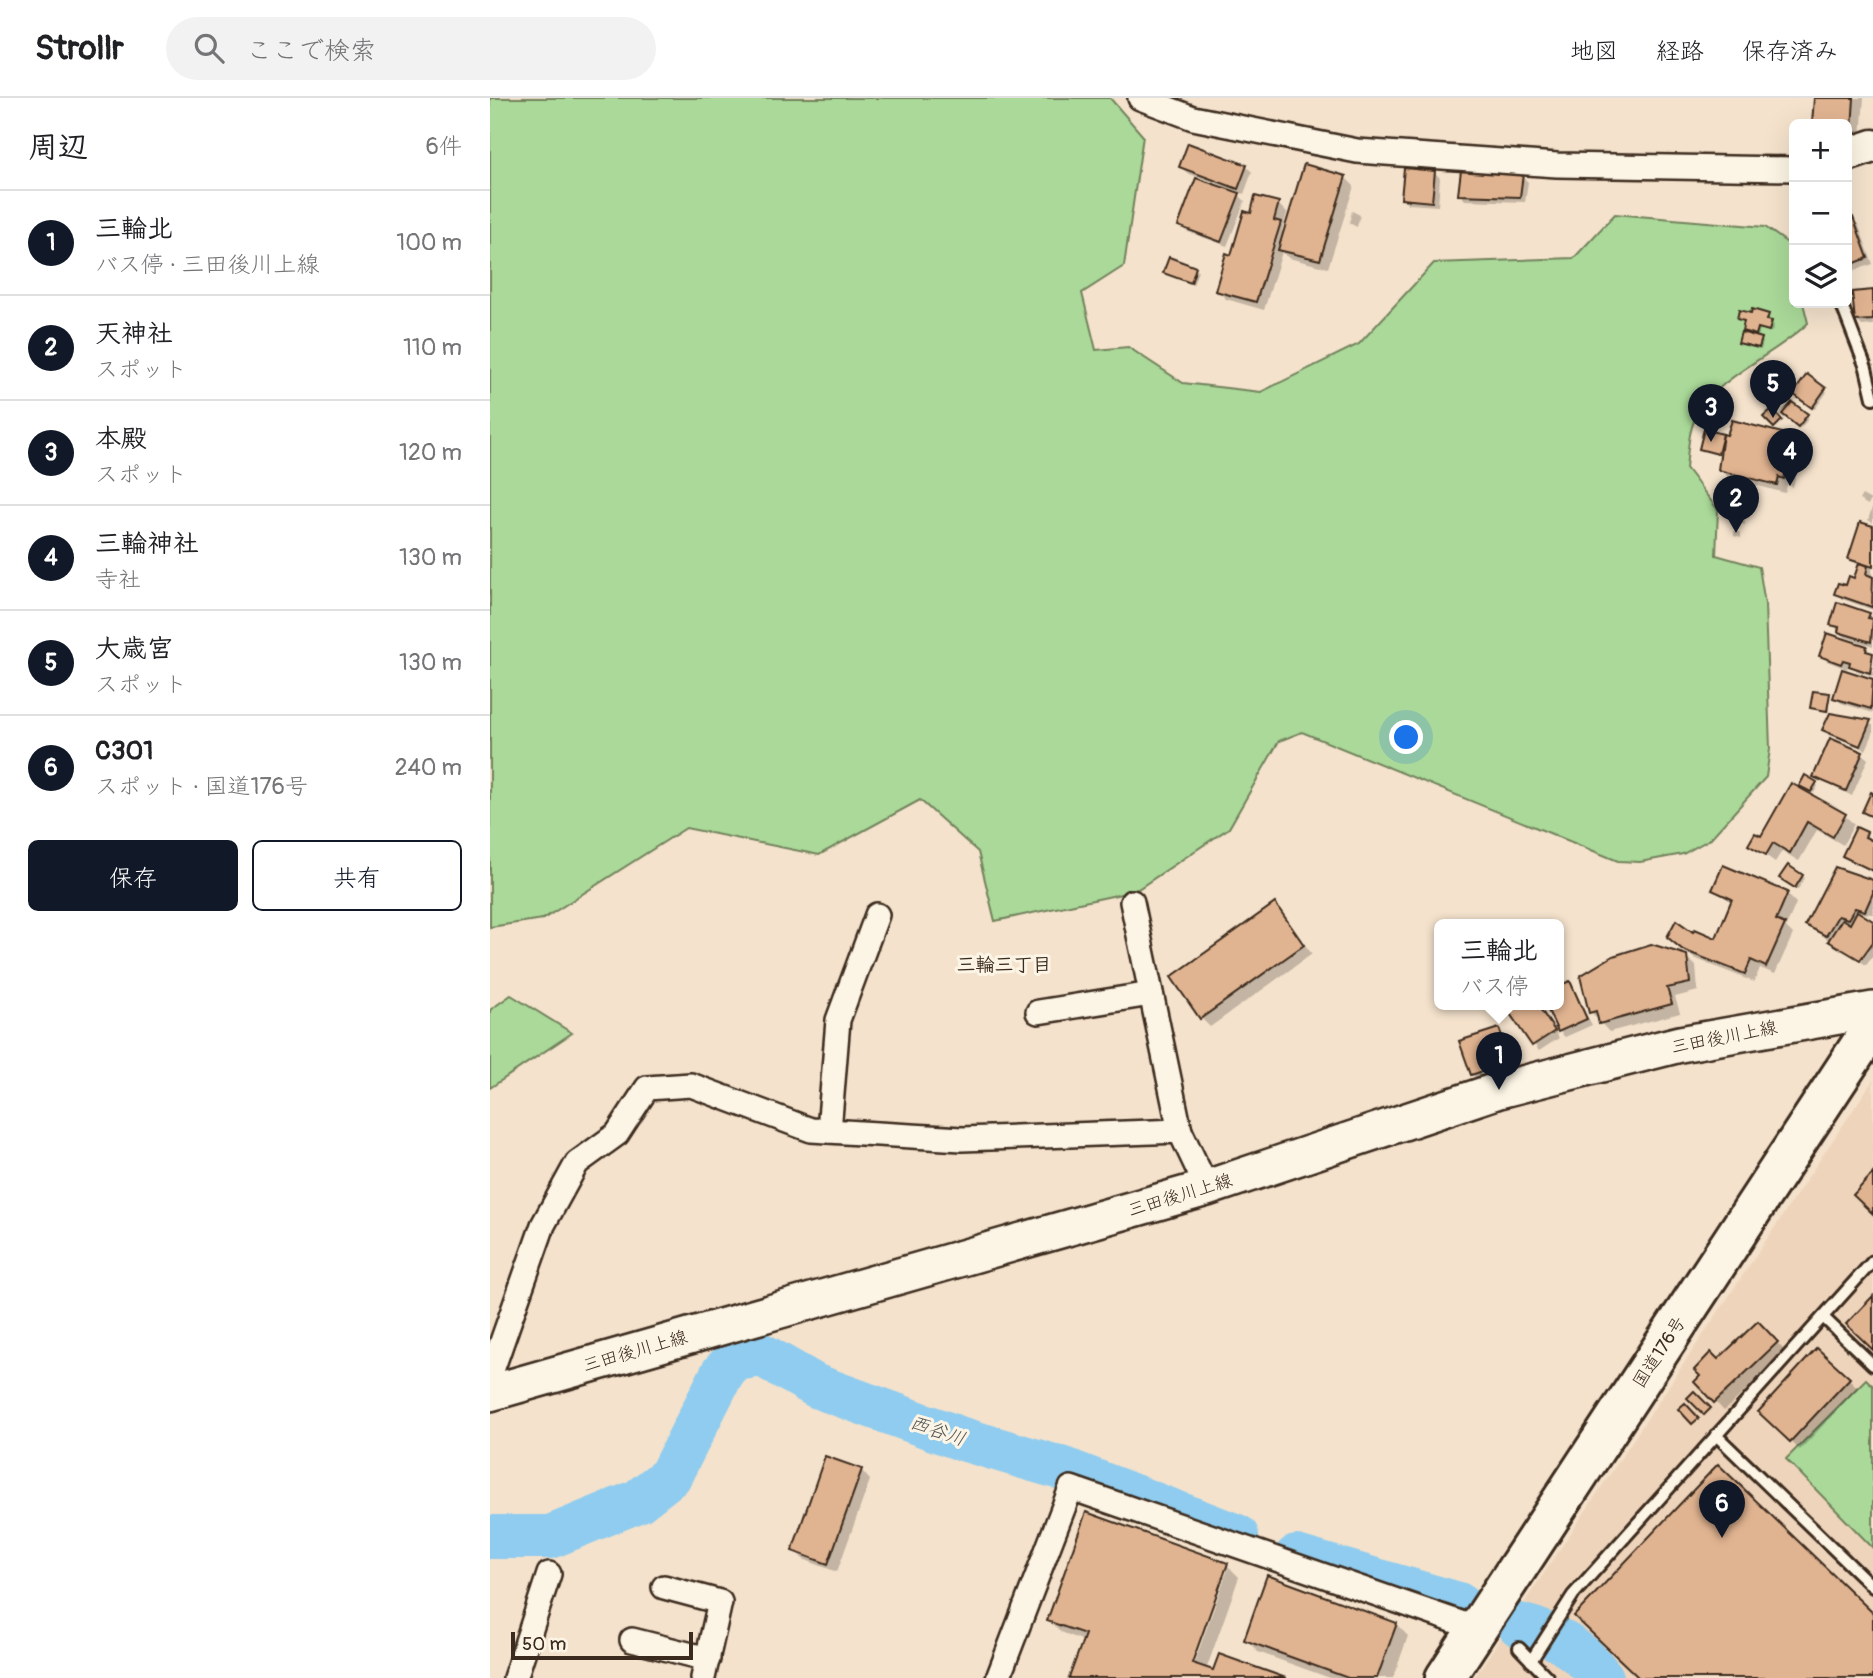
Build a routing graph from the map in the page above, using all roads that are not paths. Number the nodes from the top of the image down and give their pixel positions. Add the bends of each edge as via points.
1 (1140, 98) edge
2 (1873, 146) edge
3 (1852, 153) edge
4 (1789, 169) edge
5 (1843, 308) edge
6 (1873, 398) edge
7 (1132, 902) dead end
8 (877, 915) dead end
9 (1152, 994) junction
10 (1873, 1010) edge
11 (1038, 1012) dead end
12 (1873, 1026) edge
13 (1180, 1130) junction
14 (829, 1131) junction
15 (1207, 1188) junction
16 (1873, 1261) edge
17 (1823, 1317) junction
18 (1873, 1365) edge
19 (490, 1376) edge
20 (490, 1393) edge
21 (1716, 1435) junction
22 (549, 1574) dead end
23 (664, 1587) dead end
24 (1873, 1587) edge
25 (1478, 1629) junction
26 (632, 1640) dead end
27 (1519, 1648) dead end
28 (1531, 1661) junction
29 (706, 1668) edge
30 (515, 1678) edge
31 (998, 1678) edge
32 (1445, 1678) edge
33 (1548, 1678) edge

1 - 4 street via 1192,118 1357,151 1557,165
2 - 3 street
5 - 6 lane
7 - 9 street
8 - 14 street via 838,1020
9 - 11 street
9 - 13 street
10 - 15 main road, 三田後川上線 via 1680,1044 1499,1090
12 - 25 highway, 国道176号
13 - 14 street via 962,1139
13 - 15 street
14 - 19 street via 811,1130 691,1085 647,1088 617,1134 577,1163 543,1225
15 - 20 main road, 三田後川上線
16 - 17 lane
17 - 18 lane
17 - 21 lane
21 - 24 lane
21 - 28 lane via 1573,1595
22 - 30 street
23 - 29 street via 720,1602
25 - 31 street via 1071,1488
25 - 32 highway, 国道176号
26 - 29 street
27 - 28 lane
28 - 33 lane

